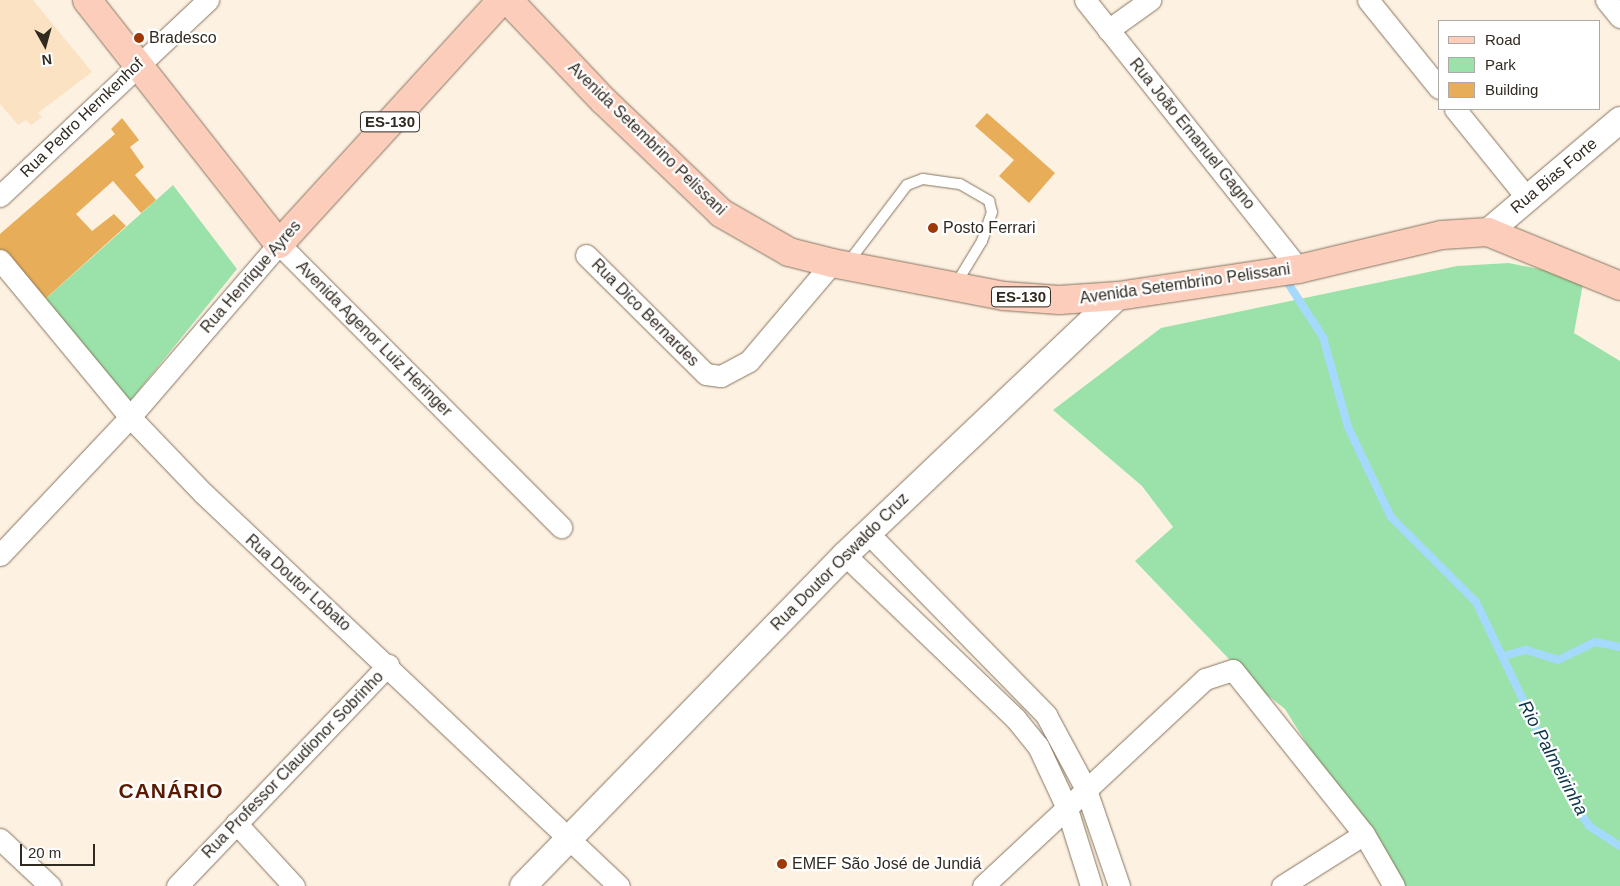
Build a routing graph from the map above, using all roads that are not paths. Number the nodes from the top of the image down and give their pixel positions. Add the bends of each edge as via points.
1 (87, 0) edge
2 (208, 0) edge
3 (502, 0) edge
4 (508, 0) edge
5 (1085, 0) edge
6 (1150, 0) edge
7 (1368, 0) edge
8 (1606, 0) edge
9 (1620, 17) edge
10 (1108, 30) junction
11 (139, 64) junction
12 (1438, 87) edge
13 (1456, 110) edge
14 (1620, 120) edge
15 (0, 196) edge
16 (1528, 199) junction
17 (1488, 232) junction
18 (279, 244) junction
19 (586, 255) dead end
20 (0, 260) edge
21 (838, 264) junction
22 (1299, 269) junction
23 (1620, 286) edge
24 (955, 287) junction
25 (1118, 296) junction
26 (130, 417) junction
27 (561, 527) dead end
28 (868, 533) junction
29 (0, 555) edge
30 (845, 555) junction
31 (388, 665) junction
32 (1085, 787) junction
33 (1066, 806) junction
34 (236, 824) junction
35 (1364, 834) junction
36 (571, 837) junction
37 (0, 838) edge
38 (50, 886) edge
39 (177, 886) edge
40 (294, 886) edge
41 (523, 886) edge
42 (619, 886) edge
43 (983, 886) edge
44 (1091, 886) edge
45 (1119, 886) edge
46 (1282, 886) edge
47 (1394, 886) edge

1 - 11 main road, Avenida Agenor Luiz Heringer
2 - 11 street, Rua Pedro Hernkenhof
3 - 18 main road, Rua Henrique Ayres / ES-130
4 - 21 main road, Avenida Setembrino Pelissani / ES-130 via 604,101 720,213 789,252
5 - 10 street, Rua João Emanuel Gagno
6 - 10 street
7 - 12 street
8 - 9 street
10 - 22 street, Rua João Emanuel Gagno
11 - 15 street, Rua Pedro Hernkenhof
11 - 18 main road, Avenida Agenor Luiz Heringer
13 - 16 street
14 - 16 street, Rua Bias Forte
16 - 17 street, Rua Bias Forte
17 - 22 main road, Avenida Setembrino Pelissani / ES-130 via 1442,235
17 - 23 main road, Avenida Setembrino Pelissani / ES-130
18 - 26 street, Rua Henrique Ayres
18 - 27 street, Avenida Agenor Luiz Heringer
19 - 21 street, Rua Dico Bernardes via 706,374 721,376 749,361
20 - 26 street, Rua Doutor Lobato
21 - 24 main road, Avenida Setembrino Pelissani / ES-130
21 - 24 lane via 907,185 922,179 960,184 989,201 992,212 982,241
22 - 25 main road, Avenida Setembrino Pelissani / ES-130
24 - 25 main road, Avenida Setembrino Pelissani / ES-130 via 1059,300
25 - 28 street, Rua Doutor Oswaldo Cruz
26 - 29 street, Rua Henrique Ayres
26 - 31 street, Rua Doutor Lobato via 255,545
28 - 30 street, Rua Doutor Oswaldo Cruz
28 - 32 street via 1028,693 1062,740
30 - 33 street via 1015,718 1038,746
30 - 36 street, Rua Doutor Oswaldo Cruz
31 - 34 street, Rua Professor Claudionor Sobrinho
31 - 36 street, Rua Doutor Lobato
32 - 33 street
32 - 35 street via 1205,679 1233,670
32 - 45 street
33 - 43 street
33 - 44 street
34 - 39 street, Rua Professor Claudionor Sobrinho
34 - 40 street
35 - 46 street
35 - 47 street
36 - 41 street, Rua Doutor Oswaldo Cruz
36 - 42 street, Rua Doutor Lobato
37 - 38 street

